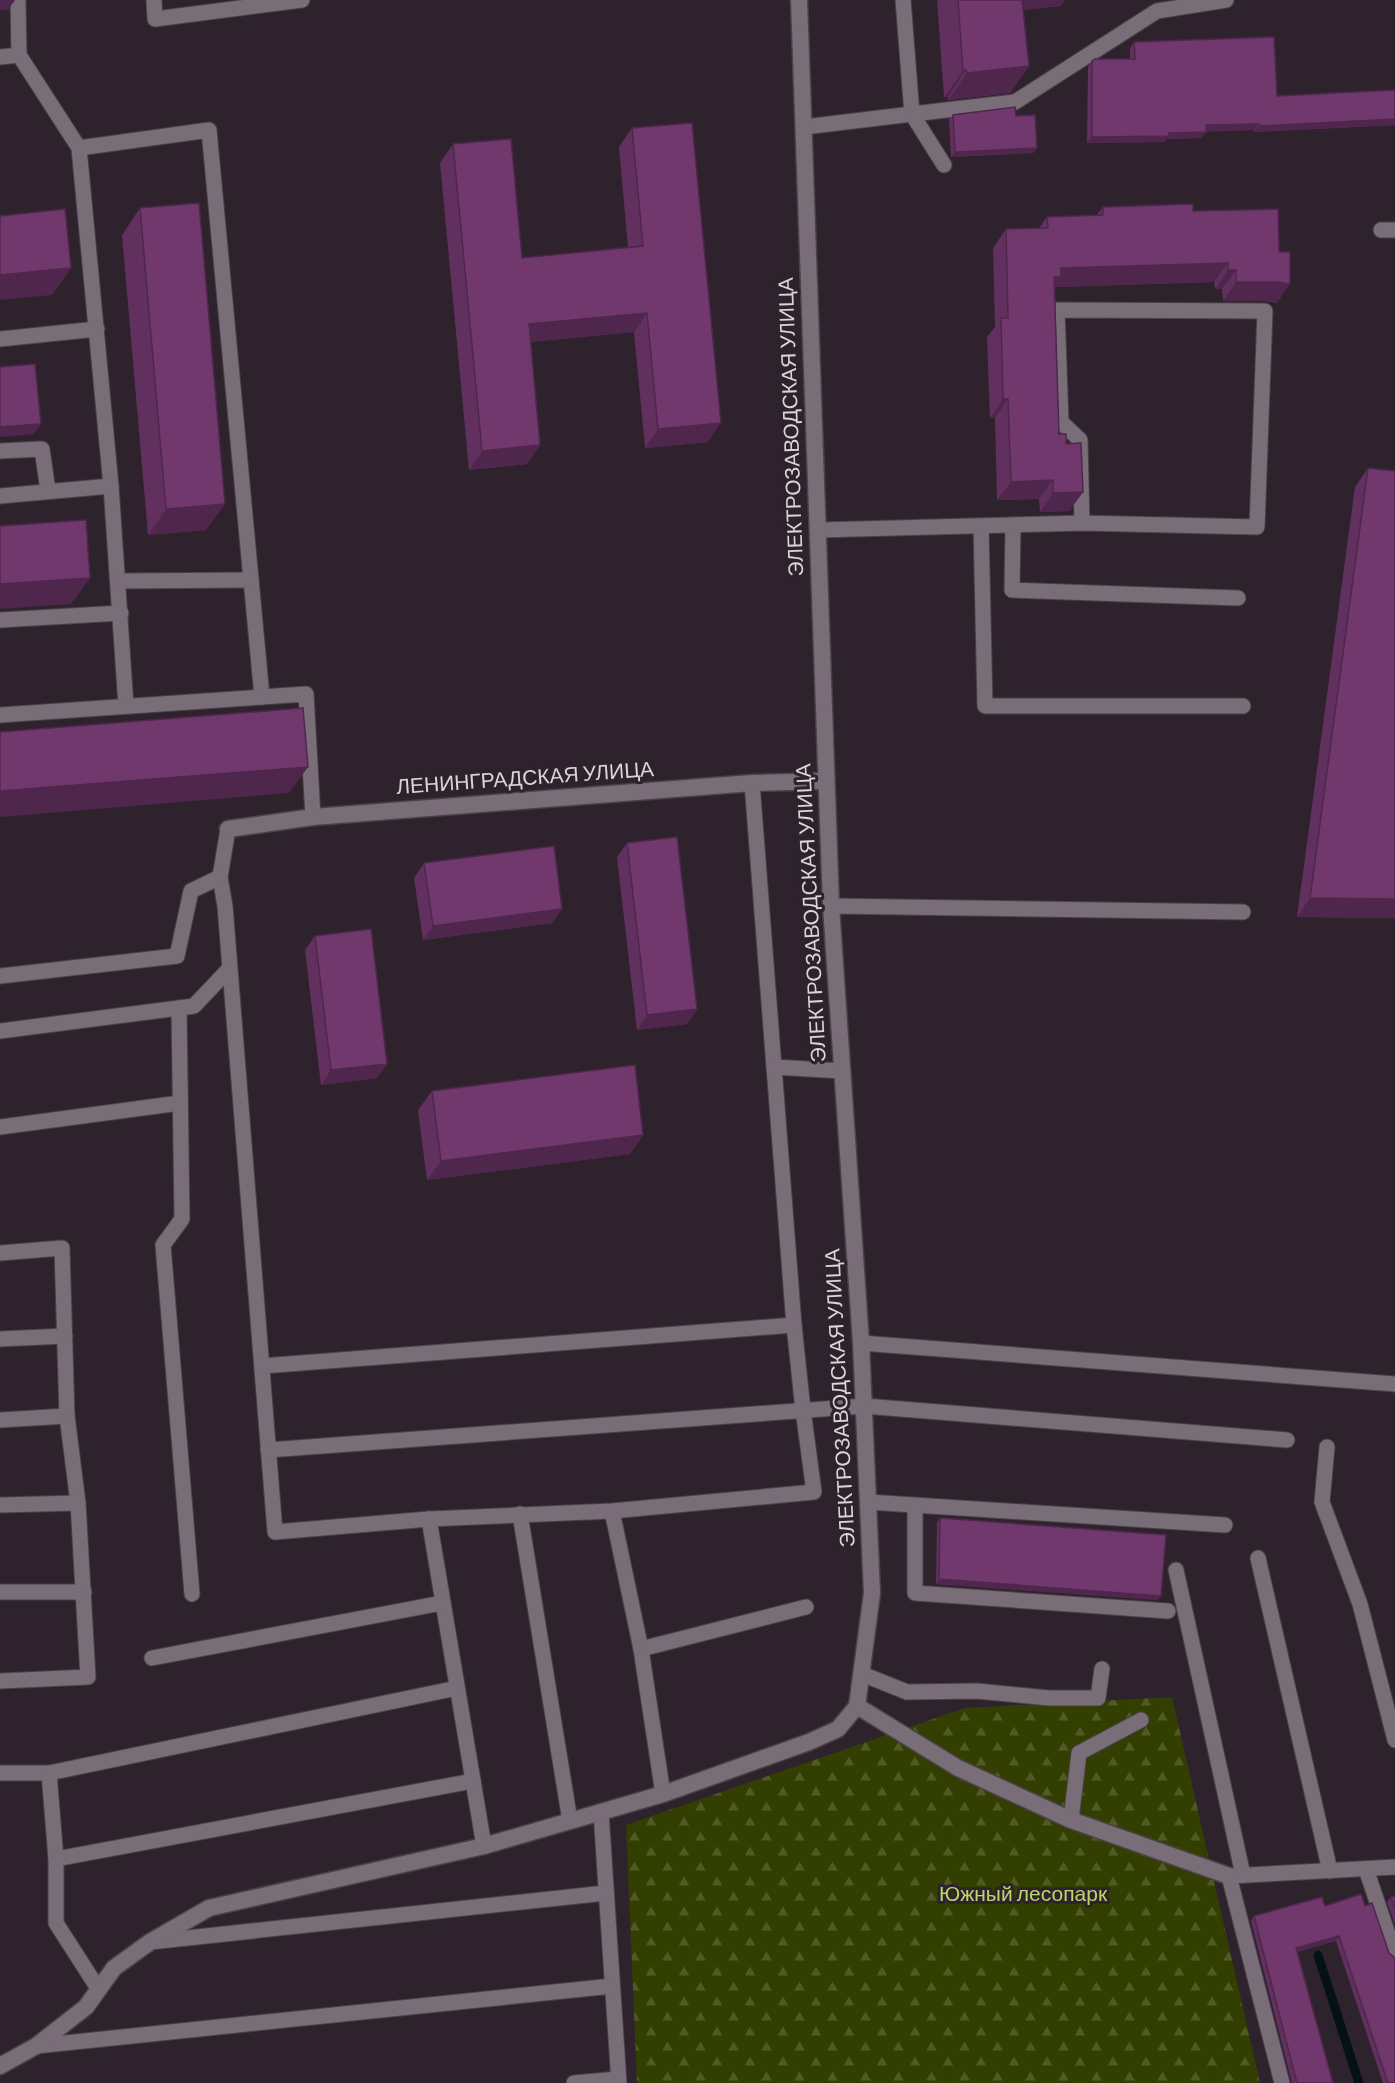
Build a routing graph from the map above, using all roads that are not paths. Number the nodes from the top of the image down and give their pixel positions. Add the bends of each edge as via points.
1 (18, 0) edge
2 (154, 0) edge
3 (302, 0) edge
4 (799, 0) edge
5 (903, 0) edge
6 (1226, 0) edge
7 (19, 55) junction
8 (0, 57) edge
9 (912, 114) junction
10 (804, 127) junction
11 (79, 148) junction
12 (944, 165) dead end
13 (97, 329) junction
14 (0, 339) edge
15 (0, 451) edge
16 (111, 486) junction
17 (48, 491) junction
18 (0, 496) edge
19 (1082, 523) junction
20 (1013, 525) junction
21 (981, 526) junction
22 (818, 530) junction
23 (251, 580) junction
24 (119, 581) junction
25 (1238, 598) dead end
26 (121, 613) junction
27 (0, 620) edge
28 (262, 697) junction
29 (126, 706) junction
30 (1243, 706) dead end
31 (0, 715) edge
32 (826, 781) junction
33 (752, 783) junction
34 (313, 816) junction
35 (228, 829) joint
36 (220, 877) junction
37 (831, 906) junction
38 (1243, 912) dead end
39 (229, 969) junction
40 (0, 976) edge
41 (179, 1008) junction
42 (0, 1031) edge
43 (774, 1066) junction
44 (842, 1071) junction
45 (180, 1103) junction
46 (0, 1127) edge
47 (0, 1253) edge
48 (794, 1325) junction
49 (65, 1336) junction
50 (0, 1339) edge
51 (861, 1343) junction
52 (262, 1366) junction
53 (1395, 1384) edge
54 (864, 1406) junction
55 (803, 1410) junction
56 (67, 1416) junction
57 (0, 1420) edge
58 (1287, 1440) dead end
59 (1327, 1447) dead end
60 (268, 1450) junction
61 (868, 1502) junction
62 (78, 1503) junction
63 (0, 1505) edge
64 (915, 1506) junction
65 (612, 1511) junction
66 (520, 1514) junction
67 (429, 1519) junction
68 (1225, 1526) dead end
69 (1258, 1558) dead end
70 (1176, 1570) dead end
71 (84, 1592) junction
72 (0, 1593) edge
73 (192, 1594) dead end
74 (442, 1603) junction
75 (806, 1607) dead end
76 (1168, 1611) dead end
77 (641, 1649) junction
78 (152, 1658) dead end
79 (1102, 1669) dead end
80 (862, 1674) junction
81 (0, 1681) edge
82 (457, 1688) junction
83 (857, 1706) junction
84 (1141, 1720) dead end
85 (1395, 1740) edge
86 (0, 1773) edge
87 (48, 1773) junction
88 (473, 1781) junction
89 (663, 1794) junction
90 (601, 1812) junction
91 (1071, 1820) junction
92 (570, 1821) junction
93 (484, 1846) junction
94 (56, 1859) junction
95 (1395, 1867) edge
96 (1366, 1869) junction
97 (1330, 1871) junction
98 (1236, 1876) junction
99 (606, 1893) junction
100 (150, 1942) junction
101 (1395, 1955) edge
102 (612, 1986) junction
103 (99, 1990) junction
104 (36, 2046) junction
105 (0, 2066) edge
106 (619, 2081) edge
107 (574, 2083) edge
108 (1282, 2083) edge

1 - 7 lane
2 - 3 lane via 155,19
4 - 10 street, ЭЛЕКТРОЗАВОДСКАЯ УЛИЦА
5 - 9 lane
6 - 9 lane via 1157,11 1016,102
7 - 8 lane
7 - 11 lane
9 - 10 lane
9 - 12 lane
10 - 22 street, ЭЛЕКТРОЗАВОДСКАЯ УЛИЦА
11 - 13 lane
11 - 23 lane via 209,130
13 - 14 lane
13 - 16 lane
15 - 17 lane via 42,449
16 - 17 lane
16 - 24 lane
17 - 18 lane
19 - 19 lane via 1080,440 1060,422 1057,310 1265,311 1257,527
19 - 20 lane
20 - 21 lane
20 - 25 lane via 1012,590
21 - 22 lane
21 - 30 lane via 985,706
22 - 32 street, ЭЛЕКТРОЗАВОДСКАЯ УЛИЦА
23 - 24 lane
23 - 28 lane
24 - 26 lane
26 - 27 lane
26 - 29 lane
28 - 29 lane
28 - 34 lane via 306,694
29 - 31 lane
32 - 33 street, ЛЕНИНГРАДСКАЯ УЛИЦА
32 - 37 street, ЭЛЕКТРОЗАВОДСКАЯ УЛИЦА
33 - 34 street, ЛЕНИНГРАДСКАЯ УЛИЦА
33 - 43 lane
34 - 35 street, ЛЕНИНГРАДСКАЯ УЛИЦА
35 - 36 lane
36 - 39 lane
36 - 40 lane via 191,891 177,956
37 - 38 lane
37 - 44 street, ЭЛЕКТРОЗАВОДСКАЯ УЛИЦА
39 - 41 lane via 194,1006
39 - 52 lane
41 - 42 lane
41 - 45 lane
43 - 44 lane
43 - 48 lane
44 - 51 street, ЭЛЕКТРОЗАВОДСКАЯ УЛИЦА
45 - 46 lane
45 - 73 lane via 182,1219 164,1245
47 - 49 lane via 62,1248
48 - 52 lane
48 - 55 lane
49 - 50 lane
49 - 56 lane
51 - 53 lane
51 - 54 street, ЭЛЕКТРОЗАВОДСКАЯ УЛИЦА
52 - 60 lane
54 - 55 lane
54 - 58 lane
54 - 61 street, ЭЛЕКТРОЗАВОДСКАЯ УЛИЦА
55 - 60 lane
55 - 65 lane via 814,1492
56 - 57 lane
56 - 62 lane
59 - 85 lane via 1322,1502 1360,1604
60 - 67 lane via 275,1532
61 - 64 lane
61 - 80 street, ЭЛЕКТРОЗАВОДСКАЯ УЛИЦА via 872,1593
62 - 63 lane
62 - 71 lane
64 - 68 lane
64 - 76 lane via 915,1593
65 - 66 lane
65 - 77 lane
66 - 67 lane
66 - 92 lane
67 - 74 lane
69 - 97 lane
70 - 98 lane
71 - 72 lane
71 - 81 lane via 88,1677
74 - 78 lane
74 - 82 lane
75 - 77 lane
77 - 89 lane
79 - 80 lane via 1098,1698 977,1691 907,1692
80 - 83 street, ЭЛЕКТРОЗАВОДСКАЯ УЛИЦА
82 - 87 lane
82 - 88 lane
83 - 89 street via 838,1729
83 - 91 street via 958,1768
84 - 91 lane via 1079,1753
86 - 87 lane
87 - 94 lane
88 - 93 lane
88 - 94 lane
89 - 90 street
90 - 92 street
90 - 99 lane
91 - 98 street
92 - 93 street
93 - 100 street via 209,1908
94 - 103 lane via 56,1923
95 - 96 lane
96 - 97 lane
96 - 101 lane
97 - 98 lane
98 - 108 lane
99 - 100 lane
99 - 102 lane
100 - 103 street via 114,1968
102 - 104 lane
102 - 106 lane
103 - 104 street via 86,2007
104 - 105 street
106 - 107 lane

